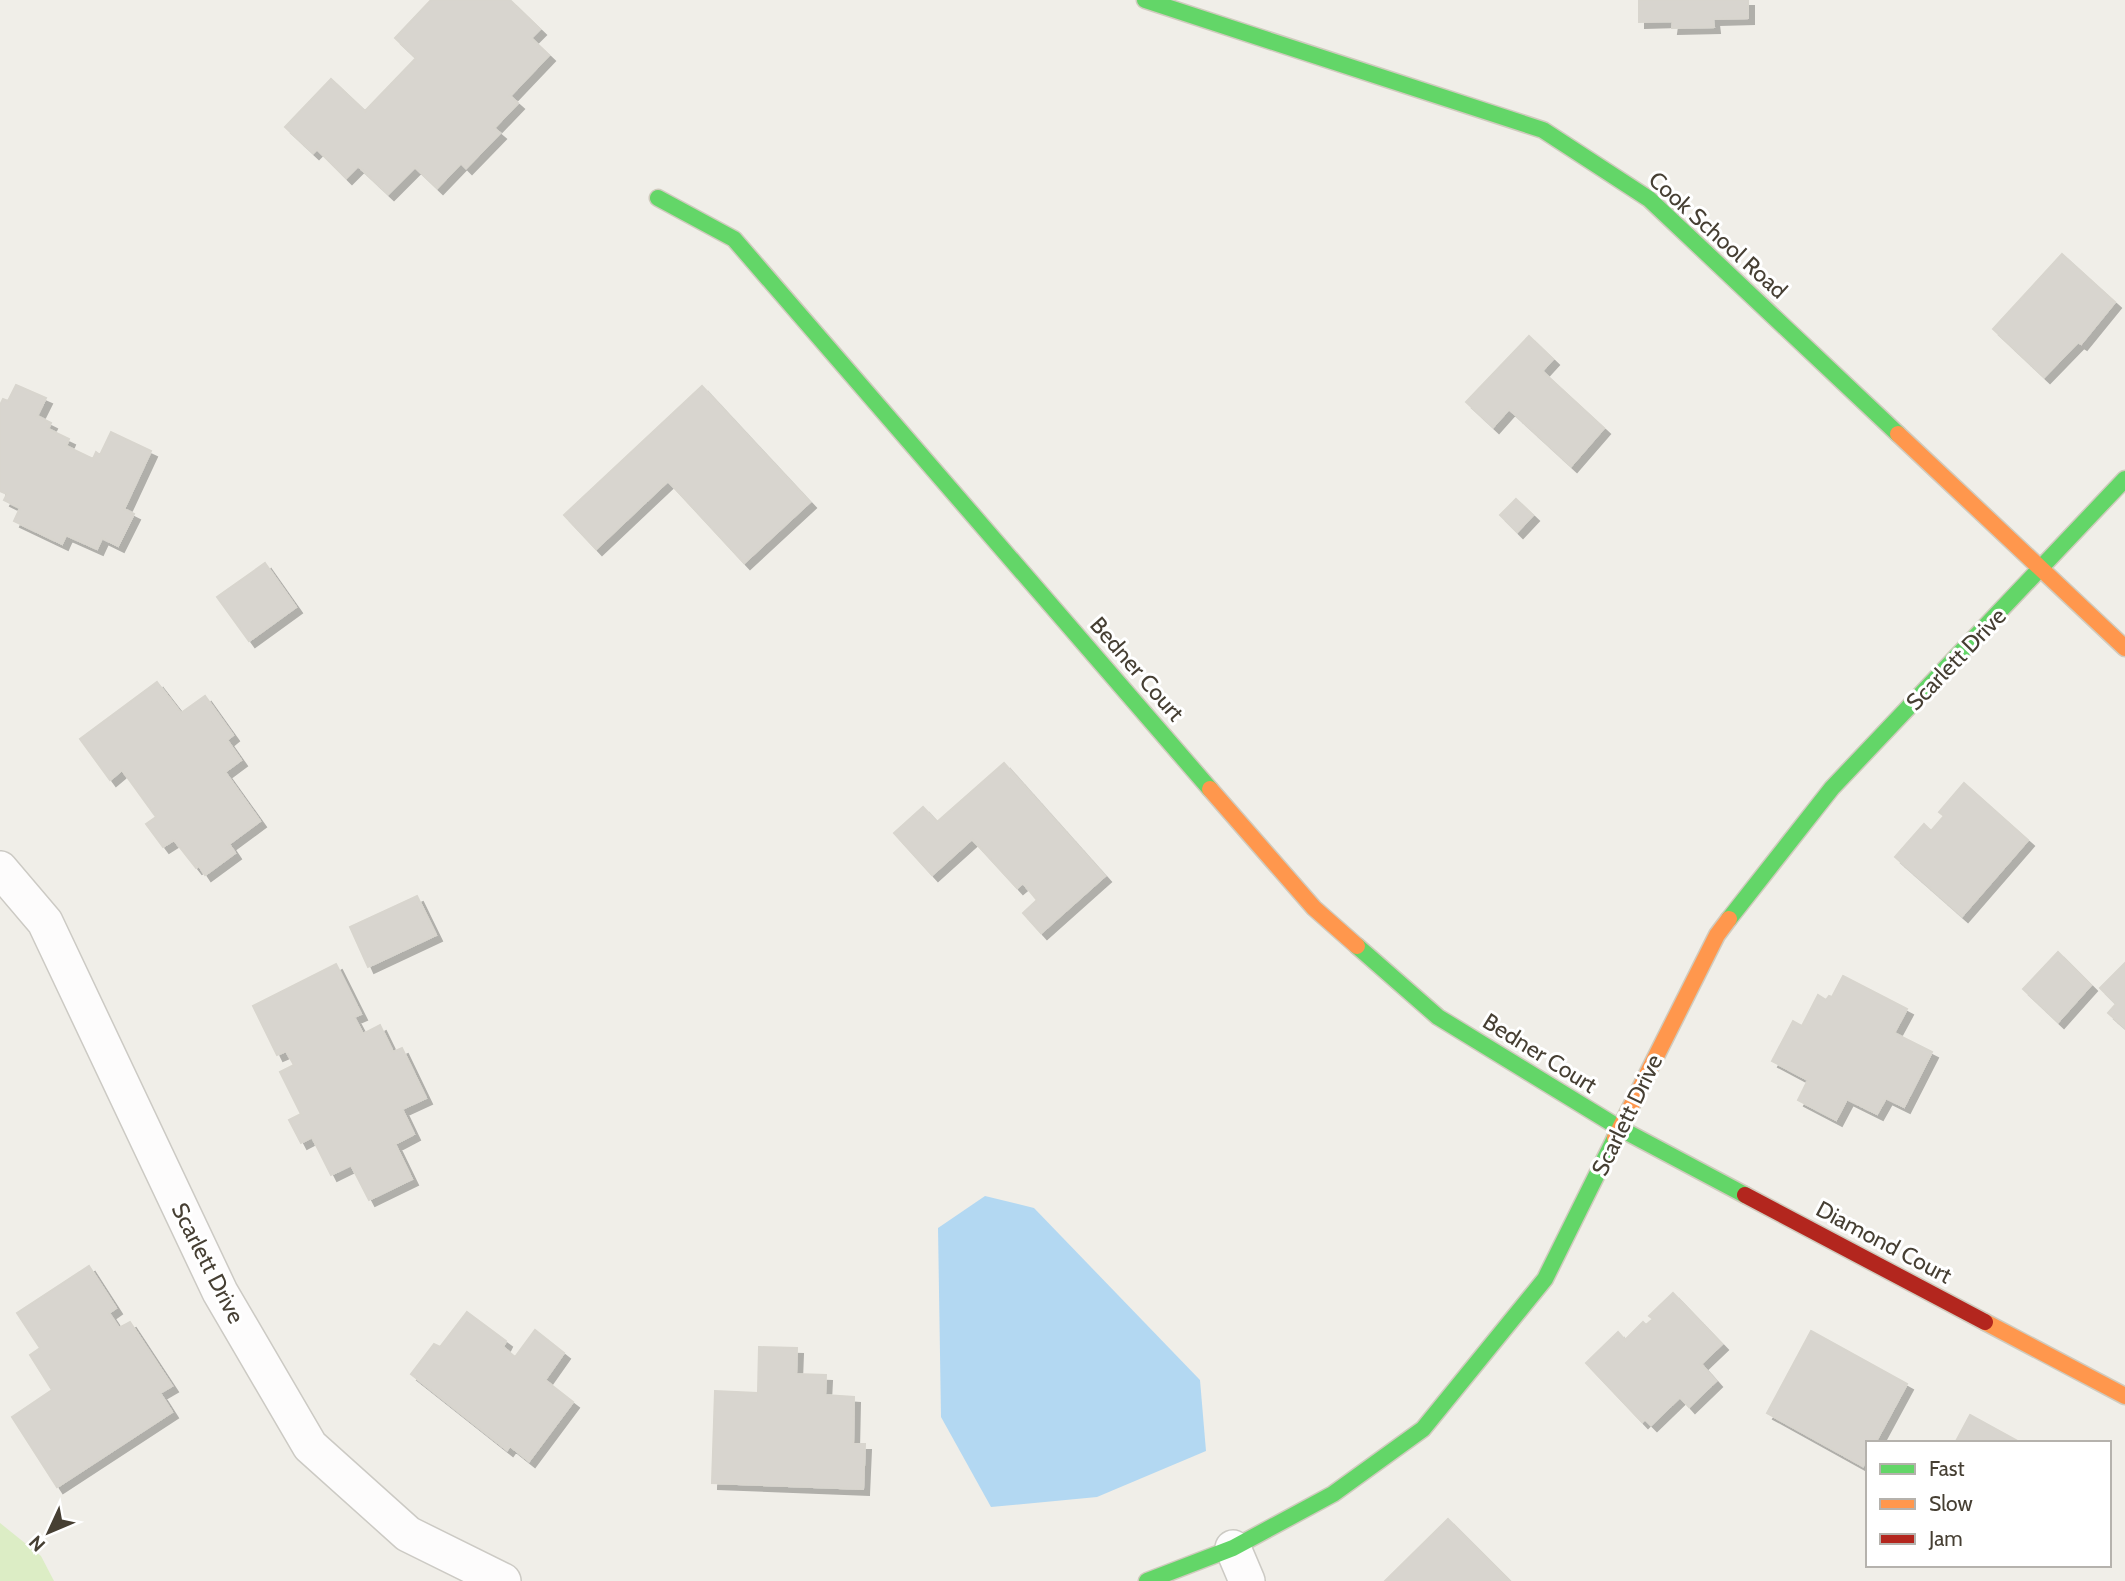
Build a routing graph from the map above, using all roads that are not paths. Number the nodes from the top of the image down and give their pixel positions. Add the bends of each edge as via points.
1 (1145, 0) edge
2 (658, 198) dead end
3 (2125, 479) edge
4 (2043, 568) junction
5 (2125, 648) edge
6 (0, 869) edge
7 (1621, 1129) junction
8 (2125, 1395) edge
9 (1233, 1548) junction
10 (503, 1581) edge
11 (1147, 1581) edge
12 (1247, 1581) edge

1 - 4 street, Cook School Road via 1543,130 1650,199
2 - 7 street, Bedner Court via 734,239 1314,908 1438,1017
3 - 4 street, Scarlett Drive
4 - 5 street, Cook School Road
4 - 7 street, Scarlett Drive via 1832,788 1717,935
6 - 10 street, Scarlett Drive via 45,922 219,1292 310,1446 408,1534
7 - 8 street, Diamond Court
7 - 9 street, Scarlett Drive via 1545,1279 1423,1429 1333,1494
9 - 11 street, Scarlett Drive
9 - 12 street

